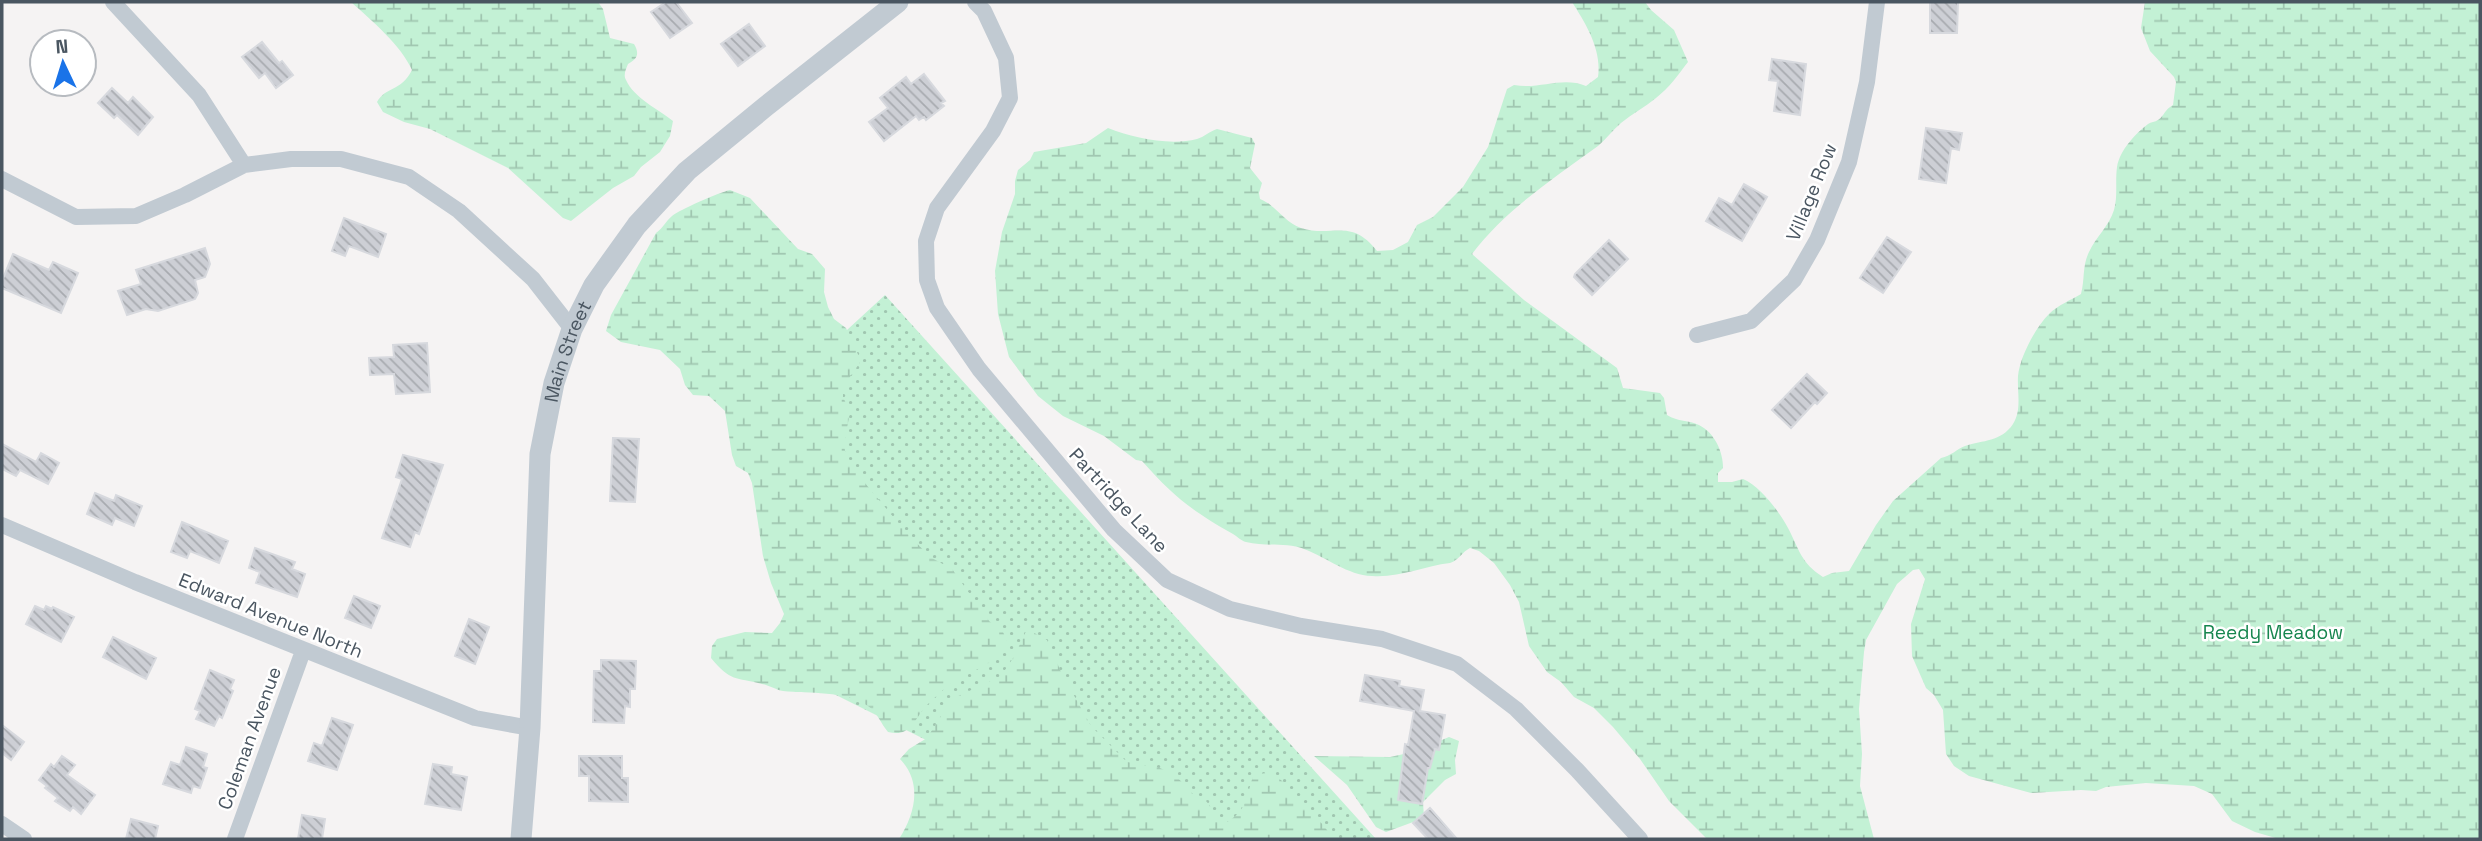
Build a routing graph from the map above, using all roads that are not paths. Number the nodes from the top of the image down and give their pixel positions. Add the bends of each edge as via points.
1 (113, 2) edge
2 (898, 2) edge
3 (975, 2) edge
4 (1877, 2) edge
5 (244, 165) junction
6 (2, 179) edge
7 (572, 329) junction
8 (1697, 334) dead end
9 (2, 525) edge
10 (303, 651) junction
11 (530, 728) junction
12 (2, 824) edge
13 (24, 839) edge
14 (235, 839) edge
15 (521, 839) edge
16 (1640, 839) edge

1 - 5 street via 199,95
2 - 7 street, Main Street via 687,171 637,225 594,285
3 - 16 street, Partridge Lane via 984,11 1006,58 1010,97 993,131 937,208 926,241 927,280 937,308 979,369 1114,530 1167,580 1230,609 1382,639 1457,664 1516,709
4 - 8 street, Village Row via 1867,82 1849,162 1817,240 1794,280 1751,321
5 - 6 street via 136,216 76,217
5 - 7 street via 341,159 409,177 459,211 533,279
7 - 11 street, Main Street via 554,383 540,454
9 - 10 street, Edward Avenue North
10 - 11 street, Edward Avenue North via 475,718
10 - 14 street, Coleman Avenue
11 - 15 street, Main Street
12 - 13 street

